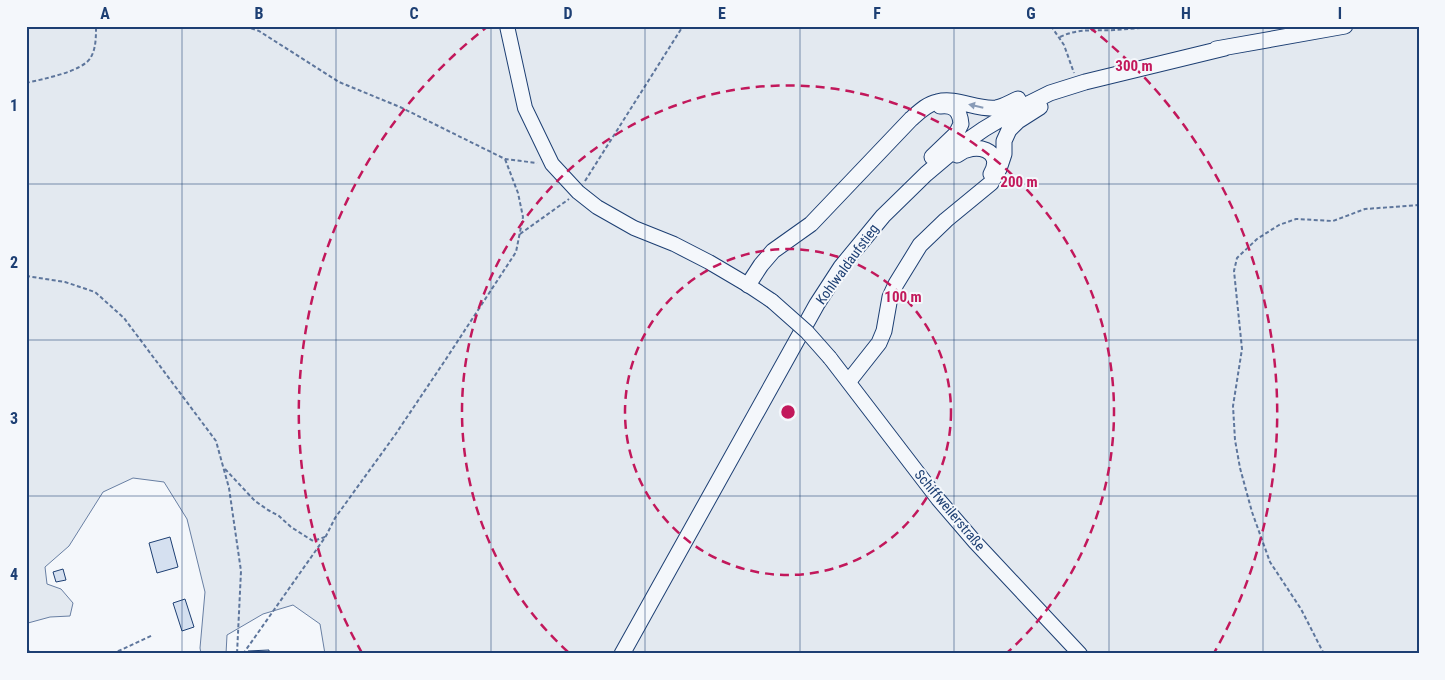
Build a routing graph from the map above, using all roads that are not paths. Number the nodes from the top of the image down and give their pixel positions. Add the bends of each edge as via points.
1 (507, 26) edge
2 (1345, 26) edge
3 (1225, 48) junction
4 (1148, 65) junction
5 (911, 119) junction
6 (899, 200) junction
7 (966, 204) junction
8 (863, 238) junction
9 (748, 285) junction
10 (849, 381) junction
11 (622, 654) edge
12 (1080, 654) edge

1 - 9 street, Schiffweilerstraße via 525,108 552,164 578,192 634,228 674,244
2 - 3 main road
3 - 4 main road, Kohlwaldaufstieg
3 -> 5 main road via 1075,75 996,108 953,100 937,102 926,106
4 - 6 main road, Kohlwaldaufstieg via 1050,93 1016,110 958,147
4 - 7 main road via 1085,87 1034,110 1018,121 1004,141 1004,154 991,183
5 - 8 main road via 929,109 947,105 957,111 961,124 956,134 895,194
5 - 9 main road via 811,224 773,251
6 - 7 main road via 960,152 982,148 994,159 993,171 980,191
6 - 8 main road, Kohlwaldaufstieg
7 - 10 main road via 920,245 910,260 890,297 879,344
8 - 11 main road, Kohlwaldaufstieg via 817,304
9 - 10 street, Schiffweilerstraße, bridge via 807,332
10 - 12 street, Schiffweilerstraße via 938,499

